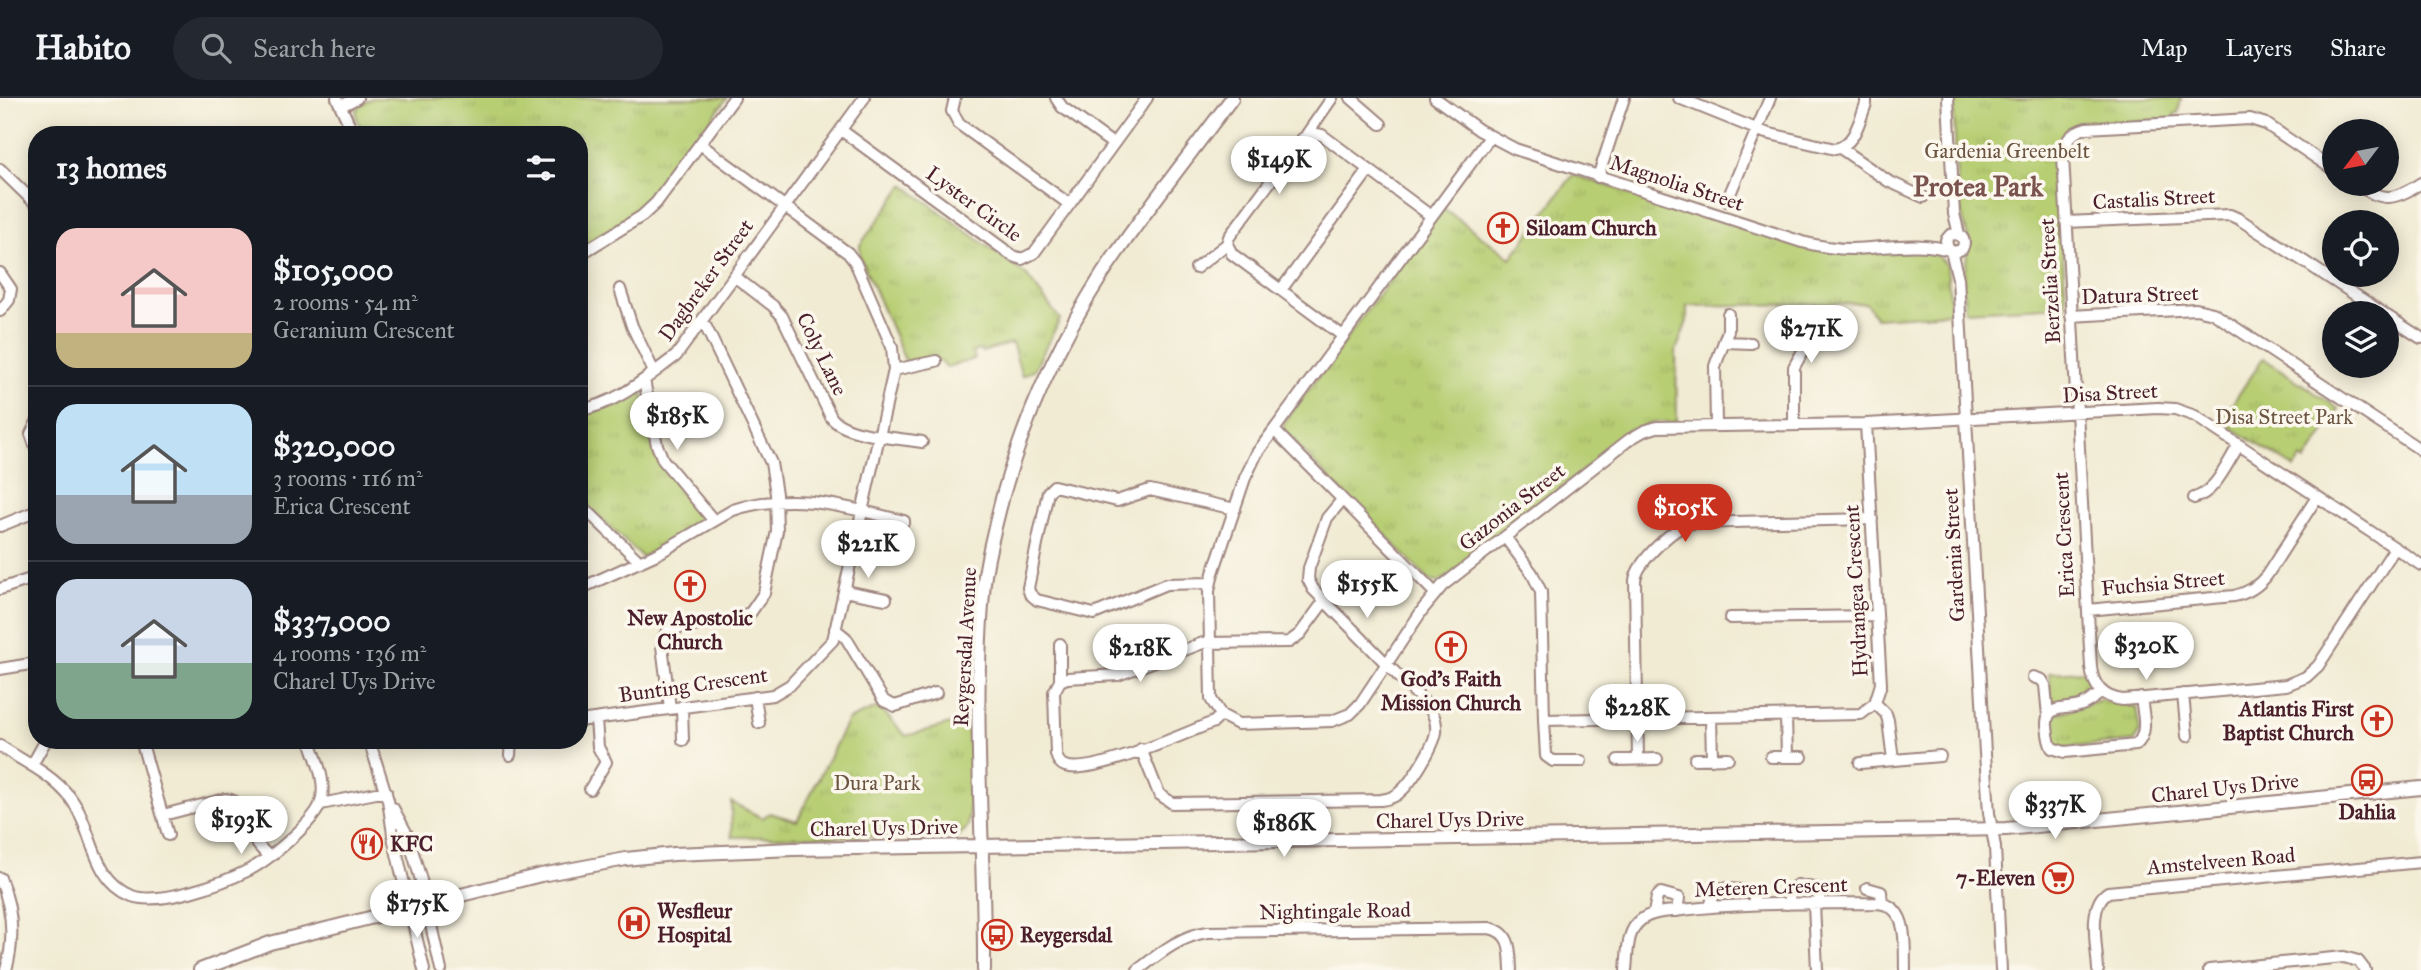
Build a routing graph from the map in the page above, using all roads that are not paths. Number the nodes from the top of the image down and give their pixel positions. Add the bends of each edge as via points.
1 (357, 98) edge
2 (734, 98) edge
3 (864, 98) edge
4 (955, 98) edge
5 (1056, 98) edge
6 (1147, 98) edge
7 (1232, 98) edge
8 (1332, 98) edge
9 (1351, 98) edge
10 (1435, 98) edge
11 (1624, 98) edge
12 (1679, 98) edge
13 (1770, 98) edge
14 (1866, 98) edge
15 (1948, 98) edge
16 (339, 102) edge
17 (1698, 102) edge
18 (1381, 124) dead end
19 (350, 126) edge
20 (841, 130) junction
21 (1756, 130) junction
22 (1307, 134) junction
23 (1490, 137) junction
24 (700, 144) junction
25 (1113, 144) junction
26 (1840, 148) junction
27 (2322, 162) edge
28 (0, 169) edge
29 (1369, 170) junction
30 (1598, 177) junction
31 (2421, 183) edge
32 (2399, 195) edge
33 (28, 196) edge
34 (1923, 197) dead end
35 (1727, 201) dead end
36 (1069, 204) junction
37 (785, 205) junction
38 (1431, 216) junction
39 (2066, 222) junction
40 (1953, 242) junction
41 (1227, 244) junction
42 (588, 249) edge
43 (1196, 268) dead end
44 (0, 273) edge
45 (734, 276) junction
46 (620, 289) dead end
47 (1281, 290) junction
48 (2364, 301) edge
49 (0, 311) edge
50 (1814, 312) dead end
51 (1728, 314) dead end
52 (2071, 316) junction
53 (700, 322) junction
54 (2399, 324) edge
55 (1343, 335) junction
56 (2421, 338) edge
57 (1808, 341) junction
58 (1838, 341) dead end
59 (1724, 342) junction
60 (1751, 342) dead end
61 (936, 362) dead end
62 (894, 370) junction
63 (654, 372) junction
64 (644, 380) junction
65 (588, 408) edge
66 (2076, 414) junction
67 (1965, 418) junction
68 (1794, 424) junction
69 (1866, 424) junction
70 (1716, 425) junction
71 (1273, 430) junction
72 (880, 435) junction
73 (922, 442) dead end
74 (2239, 445) junction
75 (2421, 450) edge
76 (2317, 497) junction
77 (2194, 498) dead end
78 (1342, 500) junction
79 (776, 503) junction
80 (1235, 509) junction
81 (863, 511) junction
82 (588, 512) edge
83 (28, 515) edge
84 (1872, 519) junction
85 (714, 521) junction
86 (905, 521) dead end
87 (0, 526) edge
88 (1504, 537) junction
89 (2395, 548) junction
90 (640, 562) junction
91 (2421, 565) edge
92 (28, 580) edge
93 (1210, 583) junction
94 (588, 585) edge
95 (0, 589) edge
96 (844, 591) junction
97 (1435, 593) junction
98 (886, 599) dead end
99 (1325, 600) junction
100 (2088, 610) junction
101 (1877, 616) junction
102 (1730, 618) dead end
103 (835, 629) junction
104 (1060, 643) dead end
105 (1210, 643) junction
106 (1387, 662) junction
107 (28, 664) edge
108 (0, 669) edge
109 (2033, 677) dead end
110 (1060, 681) junction
111 (2102, 692) junction
112 (936, 693) dead end
113 (2183, 694) junction
114 (755, 697) junction
115 (2141, 698) junction
116 (1875, 703) junction
117 (676, 707) junction
118 (1221, 715) junction
119 (1786, 716) junction
120 (2048, 716) junction
121 (1711, 717) junction
122 (1637, 718) junction
123 (596, 719) junction
124 (588, 720) edge
125 (1544, 720) junction
126 (759, 723) dead end
127 (2188, 736) dead end
128 (683, 740) dead end
129 (0, 746) edge
130 (41, 749) edge
131 (144, 749) edge
132 (313, 749) edge
133 (372, 749) edge
134 (510, 749) edge
135 (1141, 750) junction
136 (510, 755) dead end
137 (1940, 756) dead end
138 (1771, 757) dead end
139 (1787, 757) junction
140 (1802, 757) dead end
141 (1728, 758) dead end
142 (1657, 759) dead end
143 (1695, 759) dead end
144 (1712, 759) junction
145 (1618, 760) dead end
146 (1638, 760) junction
147 (1893, 760) junction
148 (1581, 761) dead end
149 (1860, 763) dead end
150 (32, 765) junction
151 (2421, 788) edge
152 (590, 789) dead end
153 (387, 795) junction
154 (321, 804) junction
155 (163, 815) junction
156 (1992, 829) junction
157 (168, 835) dead end
158 (983, 846) junction
159 (268, 856) junction
160 (2421, 862) edge
161 (0, 878) edge
162 (1867, 888) dead end
163 (426, 903) junction
164 (1882, 903) junction
165 (1754, 904) junction
166 (1787, 904) junction
167 (1817, 904) junction
168 (410, 906) junction
169 (1710, 906) junction
170 (5, 909) edge
171 (1677, 911) junction
172 (1654, 914) junction
173 (6, 970) edge
174 (200, 970) edge
175 (424, 970) edge
176 (441, 970) edge
177 (984, 970) edge
178 (1138, 970) edge
179 (1511, 970) edge
180 (1626, 970) edge
181 (1817, 970) edge
182 (1905, 970) edge
183 (2001, 970) edge
184 (2098, 970) edge
185 (2208, 970) edge
186 (2365, 970) edge

1 - 16 street
2 - 24 street
3 - 20 street
4 - 36 street via 952,111 959,124
5 - 25 street
6 - 25 street, Lyster Circle
7 - 158 main road, Reygersdal Avenue via 1089,297 1049,371 1013,463 984,582 979,697
8 - 22 street
9 - 18 street
10 - 23 street, Magnolia Street
11 - 30 street
12 - 17 street
13 - 21 street
14 - 26 street via 1851,140
15 - 40 street, Gardenia Street
16 - 19 street
17 - 21 street
20 - 36 street, Lyster Circle via 1019,259 1032,255
20 - 37 street
21 - 26 street
21 - 35 street
22 - 29 street via 1321,135
22 - 41 street
23 - 30 street, Magnolia Street
23 - 38 street
24 - 37 street, Bunting Crescent
24 - 42 street via 649,210
25 - 36 street, Lyster Circle
26 - 34 street via 1888,181
27 - 39 street, Berzelia Street via 2256,120 2086,128 2071,135 2064,148
28 - 33 street
29 - 38 street
29 - 47 street
30 - 40 street, Magnolia Street via 1809,244 1849,249
31 - 32 street
37 - 45 street, Dagbreker Street
37 - 62 street, Bunting Crescent via 855,262 892,347
38 - 55 street
39 - 48 street, Castalis Street via 2230,215
39 - 52 street, Berzelia Street
40 - 67 street, Gardenia Street
41 - 43 street
41 - 47 street via 1232,254
44 - 49 street via 10,289 9,300
45 - 53 street, Dagbreker Street
45 - 72 street, Coly Lane via 782,316 834,421 841,427
46 - 63 street
47 - 55 street
50 - 57 street
51 - 59 street
52 - 66 street, Berzelia Street
52 - 75 street, Datura Street via 2207,311
53 - 63 street, Dagbreker Street via 676,356
53 - 79 street via 771,463
54 - 56 street, Castalis Street
55 - 71 street
57 - 58 street
57 - 68 street via 1794,367
59 - 60 street
59 - 70 street via 1715,366
61 - 62 street
62 - 72 street, Bunting Crescent
63 - 64 street, Dagbreker Street
64 - 65 street, Dagbreker Street
64 - 85 street via 663,460
66 - 67 street, Disa Street
66 - 74 street, Disa Street via 2175,409
66 - 100 street, Erica Crescent
67 - 69 street, Gazonia Street
67 - 156 street, Gardenia Street
68 - 69 street, Gazonia Street
68 - 70 street, Gazonia Street
69 - 84 street, Hydrangea Crescent
70 - 88 street, Gazonia Street via 1657,427 1637,435
71 - 78 street
71 - 80 street via 1248,469
72 - 73 street, Coly Lane
72 - 81 street, Bunting Crescent
74 - 76 street, Disa Street
74 - 77 street via 2210,489
76 - 89 street, Disa Street
76 - 100 street, Fuchsia Street via 2267,576 2246,593
78 - 97 street
78 - 99 street via 1327,518 1308,568 1310,584
79 - 81 street via 819,501
79 - 85 street via 743,507
79 - 117 street via 776,531 764,593 755,608 732,621 675,628 663,637
80 - 93 street
80 - 93 street via 1150,490 1121,501 1057,486 1048,492 1028,584 1034,599 1094,614 1166,584
81 - 86 street
81 - 96 street, Bunting Crescent
82 - 90 street
83 - 87 street
84 - 101 street, Hydrangea Crescent
84 - 122 street via 1697,522 1676,530 1636,574
85 - 90 street
88 - 97 street, Gazonia Street
88 - 125 street via 1541,592
89 - 91 street, Disa Street
89 - 113 street via 2318,666 2306,677 2286,685
90 - 94 street
92 - 95 street
93 - 105 street
96 - 98 street
96 - 103 street, Bunting Crescent
97 - 106 street, Gazonia Street
99 - 105 street via 1289,642
99 - 106 street
100 - 111 street, Erica Crescent via 2092,678
101 - 102 street
101 - 116 street, Hydrangea Crescent via 1881,684
103 - 112 street via 846,638 884,701 895,706
103 - 114 street, Bunting Crescent via 832,640 790,685 773,695
104 - 110 street
105 - 110 street via 1118,675
105 - 118 street via 1211,699
106 - 118 street, Gazonia Street via 1356,710 1338,720 1238,724
106 - 135 street via 1428,706 1436,725 1432,745 1405,787 1392,797 1172,803 1159,794
107 - 108 street
109 - 120 street via 2044,682
110 - 135 street via 1054,692 1059,763 1093,766
111 - 115 street via 2117,699
111 - 120 street via 2082,705 2056,709
113 - 115 street
113 - 127 street
114 - 117 street, Bunting Crescent
114 - 126 street
115 - 120 street via 2143,735 2139,743 2129,746 2059,752 2049,741
116 - 119 street, Hydrangea Crescent via 1854,715
116 - 147 street via 1888,720
117 - 123 street, Bunting Crescent
117 - 128 street
118 - 135 street via 1214,722
119 - 121 street, Hydrangea Crescent
119 - 139 street
121 - 122 street, Hydrangea Crescent
121 - 144 street
122 - 125 street, Hydrangea Crescent
122 - 146 street
123 - 124 street, Bunting Crescent
123 - 152 street via 598,747 606,762
125 - 148 street via 1546,757
129 - 150 street
130 - 150 street
131 - 155 street
132 - 154 street via 323,784
133 - 153 street
134 - 136 street
137 - 147 street
138 - 139 street
139 - 140 street
141 - 144 street
142 - 146 street
143 - 144 street
145 - 146 street
147 - 149 street
150 - 159 street via 74,803 103,872 128,894 144,899 171,897 242,873
151 - 156 main road, Charel Uys Drive
153 - 154 street
153 - 163 street via 408,836
153 - 168 street
154 - 159 street via 313,819
155 - 157 street
155 - 159 street via 232,799
156 - 158 main road, Charel Uys Drive
156 - 183 street, Gardenia Street
158 - 163 main road, Charel Uys Drive via 674,854 579,867
158 - 177 main road, Reygersdal Avenue
160 - 184 street, Amstelveen Road via 2108,892 2095,911
161 - 170 street
162 - 164 street via 1881,892
163 - 168 main road, Charel Uys Drive
163 - 176 street
164 - 167 street, Meteren Crescent
164 - 182 street via 1894,909 1902,922
165 - 166 street, Meteren Crescent
165 - 169 street, Meteren Crescent
165 - 169 street via 1750,891 1720,888
166 - 167 street, Meteren Crescent
166 - 167 street via 1797,885 1818,889
167 - 181 street
168 - 174 main road, Charel Uys Drive via 270,943
168 - 175 street
169 - 171 street, Meteren Crescent
170 - 173 street via 11,941
171 - 172 street, Meteren Crescent
171 - 172 street via 1679,898 1661,893
172 - 180 street via 1634,928
178 - 179 street, Nightingale Road via 1176,942 1208,932 1489,928 1508,940
185 - 186 street via 2344,957 2358,961

